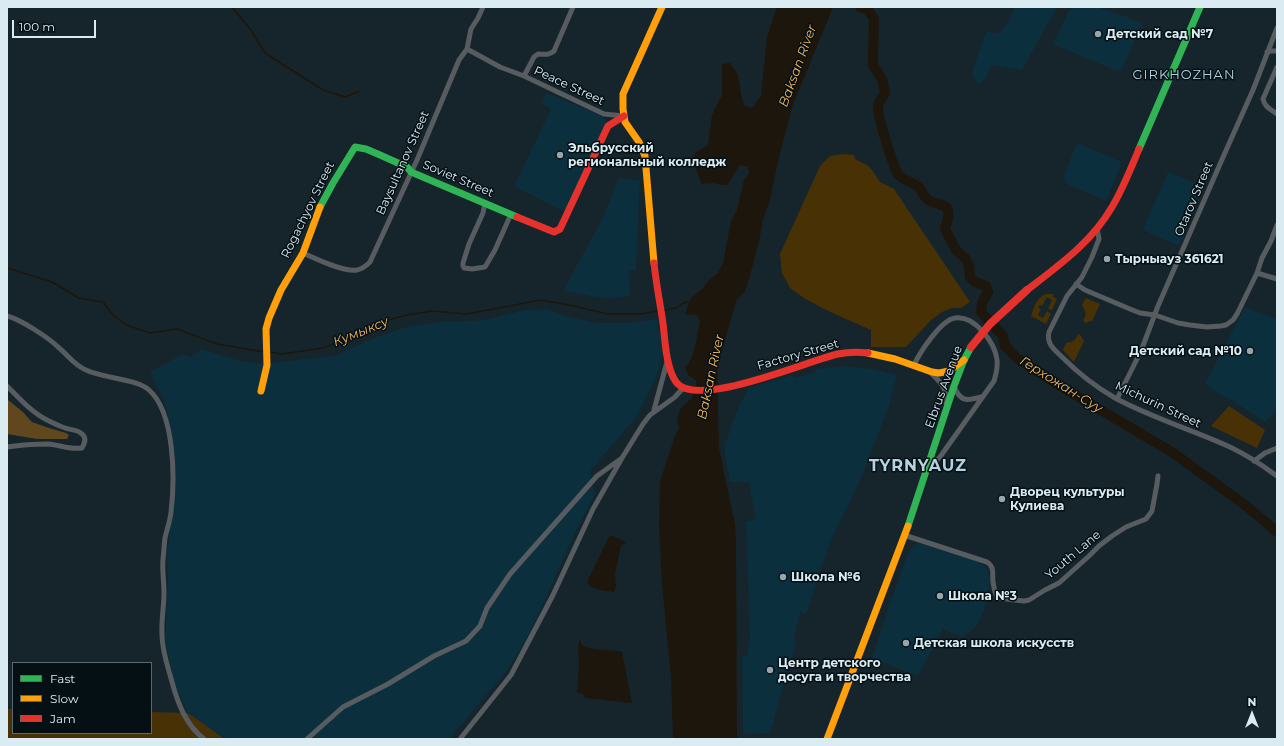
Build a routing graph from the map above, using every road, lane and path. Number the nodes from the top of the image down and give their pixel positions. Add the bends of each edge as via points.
1 (483, 7) edge
2 (573, 7) edge
3 (662, 7) edge
4 (1200, 7) edge
5 (1277, 28) edge
6 (467, 49) junction
7 (1277, 51) edge
8 (1267, 52) junction
9 (1277, 67) edge
10 (524, 76) junction
11 (1277, 114) edge
12 (624, 116) junction
13 (352, 150) joint
14 (411, 172) junction
15 (485, 203) junction
16 (511, 214) junction
17 (1277, 225) edge
18 (1097, 228) junction
19 (303, 253) junction
20 (1257, 273) junction
21 (1277, 279) edge
22 (1076, 284) junction
23 (1155, 315) junction
24 (7, 316) edge
25 (668, 357) junction
26 (964, 360) junction
27 (914, 365) junction
28 (930, 372) junction
29 (7, 386) edge
30 (954, 386) junction
31 (686, 389) junction
32 (261, 391) dead end
33 (981, 397) junction
34 (1117, 399) junction
35 (946, 409) junction
36 (654, 411) junction
37 (7, 447) edge
38 (1277, 448) edge
39 (622, 458) junction
40 (1254, 461) junction
41 (928, 469) junction
42 (1158, 476) dead end
43 (1277, 476) edge
44 (904, 535) junction
45 (204, 739) edge
46 (307, 739) edge
47 (460, 739) edge
48 (827, 739) edge

1 - 6 street, Baysultanov Street via 471,29
2 - 10 street, Peace Street via 554,51 550,55 538,54 534,57
3 - 12 street via 626,87
4 - 18 street, Elbrus Avenue via 1120,193
5 - 8 street, Otarov Street
6 - 10 street via 500,67
6 - 14 street, Baysultanov Street via 461,55
7 - 8 street
8 - 23 street, Otarov Street via 1253,90
9 - 11 street via 1263,99 1266,107
10 - 12 street, Peace Street via 604,114
12 - 16 street, Soviet Street via 608,126 560,229 550,231
12 - 25 street via 645,156 654,265
13 - 14 street, Soviet Street via 357,147 366,150 407,167
13 - 19 street, Rogachyov Street via 318,212
14 - 15 street, Soviet Street
14 - 19 street, Baysultanov Street via 375,254 367,266 353,270
15 - 16 street, Soviet Street
15 - 16 street via 469,244 464,268 485,267 496,250
17 - 20 street
18 - 22 street, Michurin Street via 1099,239 1096,248 1086,271
18 - 26 street, Elbrus Avenue, bridge via 1072,254 997,317 971,347
19 - 32 street, Rogachyov Street via 281,290 269,318 266,329 267,365
20 - 21 street
20 - 23 street via 1237,314 1226,325 1190,325
22 - 23 street via 1140,313
22 - 34 street, Michurin Street via 1066,296 1049,332 1048,340 1055,351 1081,374
23 - 34 street, Otarov Street via 1142,351
24 - 45 street via 13,317 58,346 72,361 86,370 108,378 140,384 154,395 162,408 170,436 172,473 171,512 163,562 163,647 185,719
25 - 31 street via 674,378
25 - 36 street
26 - 28 street via 947,372
26 - 30 street, Elbrus Avenue
27 - 28 street, Factory Street
27 - 31 street, Factory Street via 871,354 842,354 720,389
27 - 33 street via 943,324 950,319 967,320 984,332 997,359 995,377
28 - 35 street via 944,387
29 - 37 street via 30,409 45,419 82,433 85,437 82,448 75,449 49,444
30 - 33 street via 962,398 970,400
30 - 35 street, Elbrus Avenue
31 - 36 street
33 - 41 street
34 - 40 street, Michurin Street via 1231,448
35 - 41 street, Elbrus Avenue
36 - 39 street via 642,424
38 - 40 street
39 - 46 street via 597,476 510,574 487,608 480,626 466,641 343,707
39 - 47 street via 593,509 511,674
40 - 43 street, Michurin Street
41 - 44 street, Elbrus Avenue
42 - 44 street, Youth Lane via 1152,511 1146,519 1112,536 1059,583 1029,600 997,598 991,564
44 - 48 street, Elbrus Avenue

